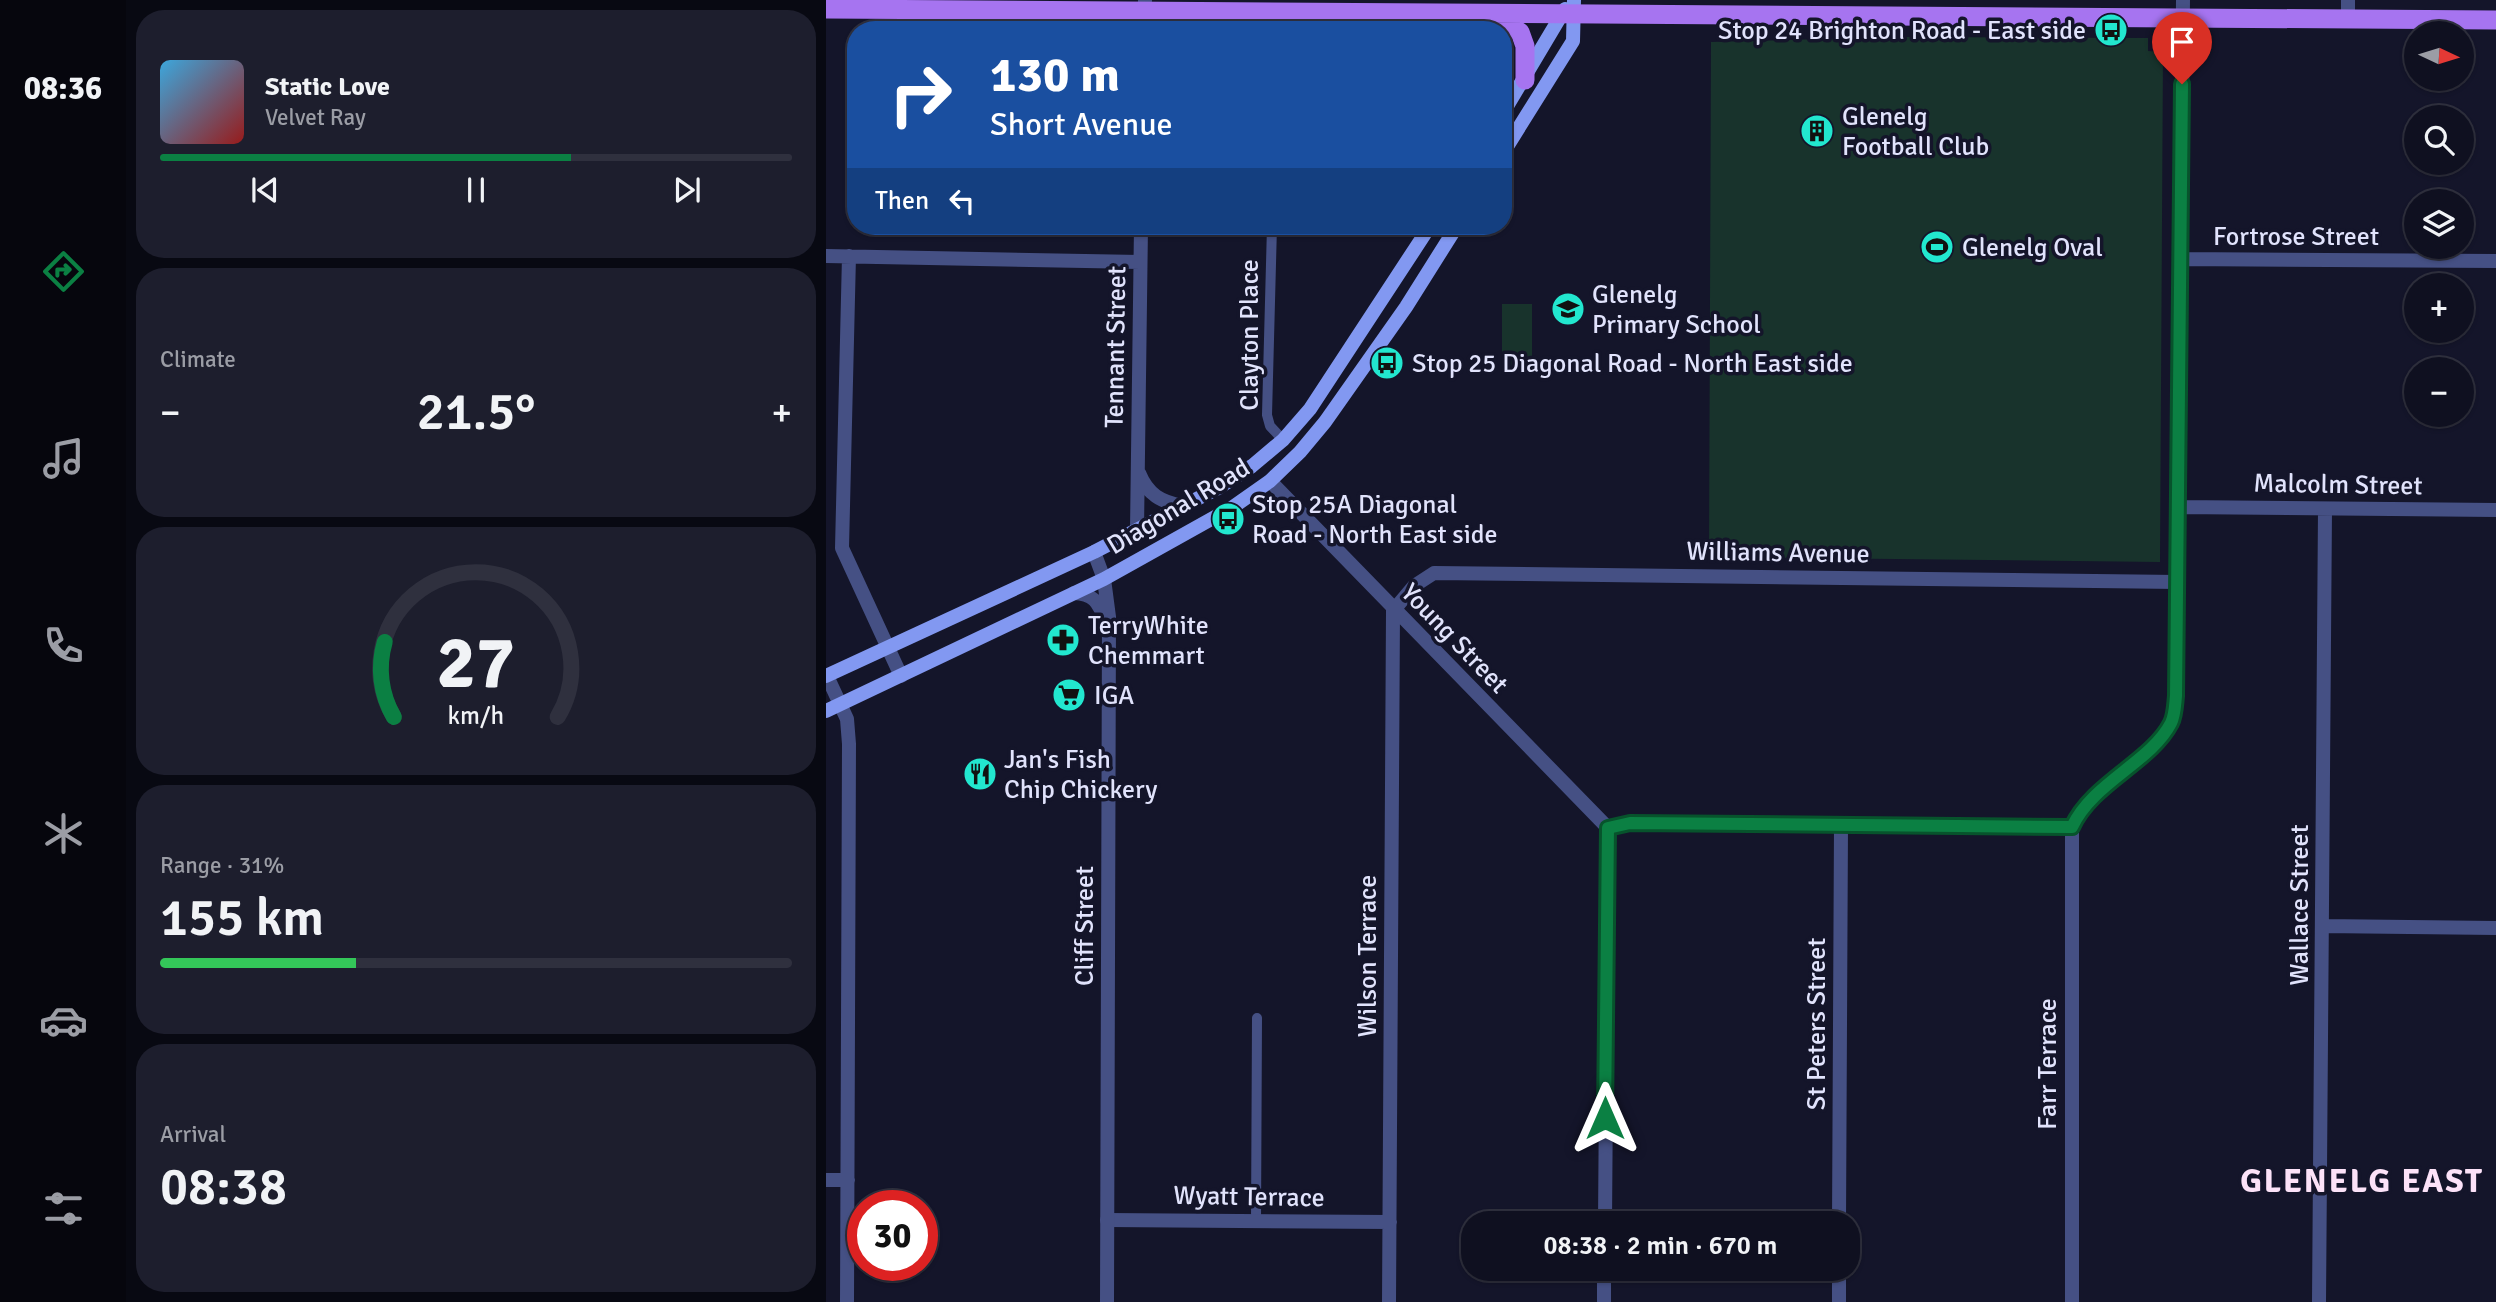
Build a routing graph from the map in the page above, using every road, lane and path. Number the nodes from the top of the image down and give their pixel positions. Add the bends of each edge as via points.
1 (1570, 8) edge
2 (1871, 8) edge
3 (1910, 8) edge
4 (1979, 8) edge
5 (2183, 8) edge
6 (826, 9) edge
7 (2348, 9) edge
8 (1144, 13) edge
9 (1492, 15) junction
10 (2496, 20) edge
11 (1502, 21) edge
12 (1512, 27) edge
13 (1525, 79) junction
14 (1512, 99) edge
15 (1512, 139) edge
16 (1141, 235) edge
17 (1272, 235) edge
18 (1424, 235) edge
19 (1451, 235) edge
20 (826, 256) edge
21 (849, 256) junction
22 (2179, 259) junction
23 (2496, 261) edge
24 (1140, 262) junction
25 (1283, 440) junction
26 (1138, 469) junction
27 (1270, 481) junction
28 (1183, 506) junction
29 (2179, 507) junction
30 (2325, 509) junction
31 (2496, 510) edge
32 (1137, 530) junction
33 (1094, 552) junction
34 (1104, 579) junction
35 (2178, 582) junction
36 (1074, 593) junction
37 (1393, 611) junction
38 (1109, 626) junction
39 (887, 647) junction
40 (826, 676) edge
41 (901, 676) junction
42 (842, 703) junction
43 (826, 711) edge
44 (1841, 825) junction
45 (2072, 827) junction
46 (1608, 828) junction
47 (2323, 926) junction
48 (2496, 928) edge
49 (1257, 1018) dead end
50 (826, 1180) edge
51 (848, 1180) junction
52 (1605, 1211) edge
53 (1839, 1211) edge
54 (1107, 1220) junction
55 (1256, 1222) junction
56 (1390, 1222) junction
57 (1604, 1281) edge
58 (1839, 1281) edge
59 (847, 1302) edge
60 (1107, 1302) edge
61 (1389, 1302) edge
62 (1604, 1302) edge
63 (1839, 1302) edge
64 (2072, 1302) edge
65 (2319, 1302) edge

1 - 2 main road
1 - 9 main road
1 - 13 main road
1 - 15 main road via 1573,41
2 - 3 main road
3 - 4 main road
4 - 5 main road
5 - 7 main road
5 - 22 street
6 - 8 main road
7 - 10 main road
8 - 9 main road
9 - 11 main road
12 - 13 main road via 1520,32 1525,46
13 - 14 main road
16 - 24 street, Tennant Street
17 - 25 lane, Clayton Place via 1267,415
18 - 25 main road, Diagonal Road via 1310,409
19 - 27 main road, Diagonal Road via 1325,422
20 - 21 street
21 - 24 street
21 - 39 street via 842,548
22 - 23 street, Fortrose Street
22 - 29 street
24 - 26 street, Tennant Street
25 - 28 main road, Diagonal Road via 1252,466
26 - 28 street via 1145,487 1162,503
26 - 32 street, Tennant Street
27 - 34 main road, Diagonal Road via 1233,507
27 - 37 street, Young Street
28 - 32 main road, Diagonal Road
29 - 30 street, Malcolm Street
29 - 35 street
30 - 31 street, Malcolm Street
30 - 47 street, Wallace Street
32 - 33 main road, Diagonal Road
33 - 34 street, Cliff Street
33 - 39 main road, Diagonal Road
34 - 36 main road, Diagonal Road
34 - 38 street, Cliff Street
35 - 37 street, Williams Avenue via 1434,573 1414,586
35 - 45 street via 2176,696 2171,723 2089,801
36 - 38 street via 1096,599
36 - 41 main road, Diagonal Road
37 - 46 street, Young Street
37 - 56 street, Wilson Terrace
38 - 54 street, Cliff Street
39 - 40 main road, Diagonal Road
39 - 41 street
40 - 42 street
41 - 42 main road, Diagonal Road
42 - 43 main road, Diagonal Road
42 - 51 street via 849,744
44 - 45 street
44 - 46 street via 1630,823
44 - 53 street, St Peters Street
45 - 64 street, Farr Terrace
46 - 52 street
47 - 48 street
47 - 65 street, Wallace Street
49 - 55 lane
50 - 51 street
51 - 59 street
54 - 55 street, Wyatt Terrace
54 - 60 street, Cliff Street
55 - 56 street, Wyatt Terrace
56 - 61 street, Wilson Terrace
57 - 62 street
58 - 63 street

